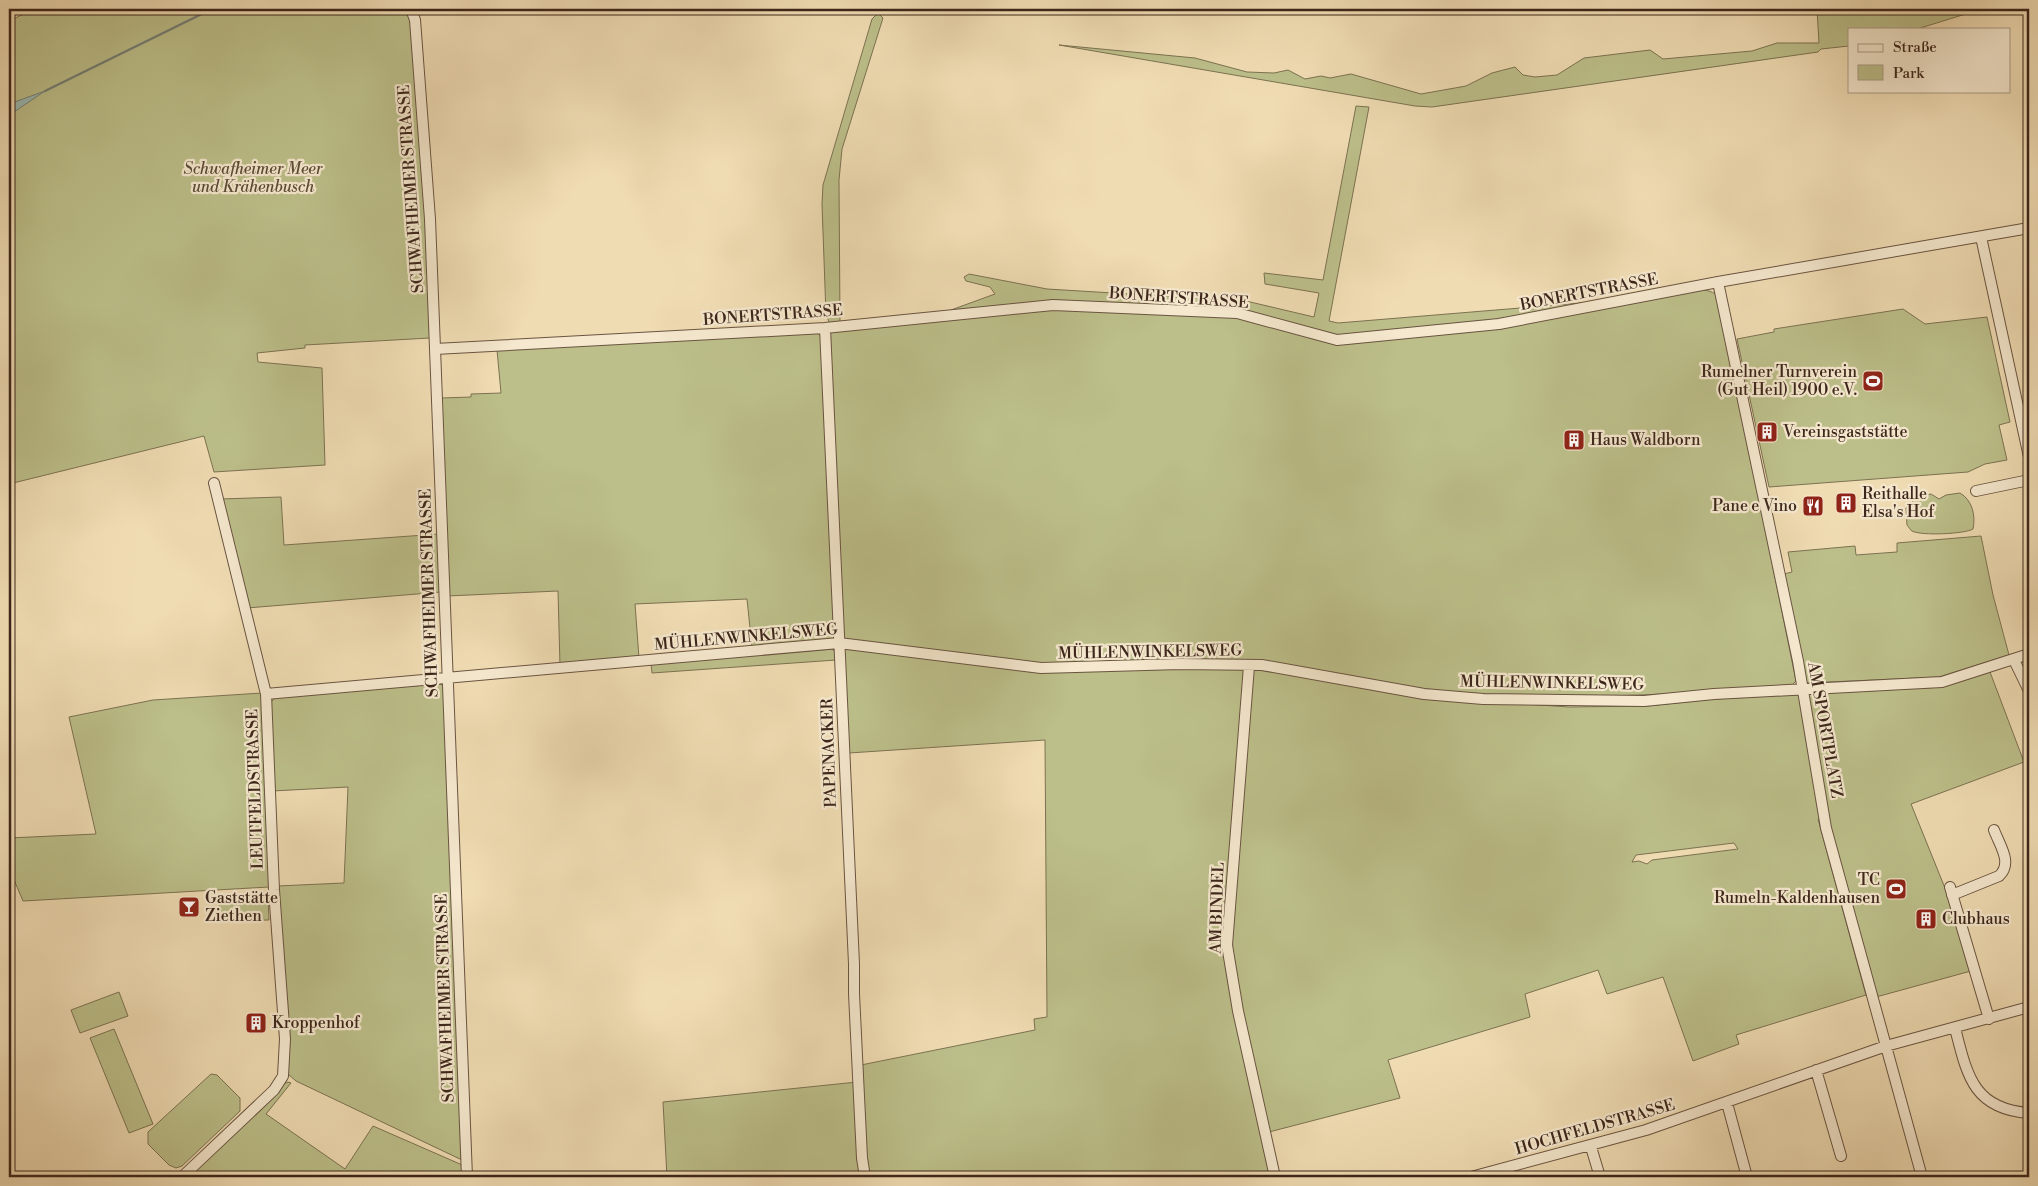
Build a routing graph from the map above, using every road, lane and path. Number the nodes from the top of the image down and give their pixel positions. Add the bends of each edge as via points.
1 (411, 9) edge
2 (2029, 228) edge
3 (1981, 237) junction
4 (1718, 282) junction
5 (825, 328) junction
6 (435, 350) junction
7 (2029, 457) edge
8 (2029, 480) edge
9 (214, 483) dead end
10 (1976, 491) dead end
11 (839, 643) junction
12 (2029, 654) edge
13 (2014, 660) junction
14 (1249, 666) junction
15 (446, 679) junction
16 (1802, 689) junction
17 (2029, 691) edge
18 (266, 694) junction
19 (1994, 830) dead end
20 (2029, 1006) edge
21 (1989, 1019) junction
22 (1955, 1028) junction
23 (1886, 1046) junction
24 (1816, 1070) junction
25 (1727, 1102) junction
26 (2029, 1113) edge
27 (1591, 1147) junction
28 (1841, 1156) dead end
29 (182, 1177) edge
30 (467, 1177) edge
31 (865, 1177) edge
32 (1275, 1177) edge
33 (1471, 1177) edge
34 (1600, 1177) edge
35 (1747, 1177) edge
36 (1922, 1177) edge

1 - 6 street, SCHWAFHEIMER STRASSE via 415,20 430,219
2 - 3 street, BONERTSTRASSE
3 - 4 street, BONERTSTRASSE
3 - 7 street
4 - 5 street, BONERTSTRASSE via 1499,324 1337,340 1237,314 1053,305
4 - 16 street, AM SPORTPLATZ
5 - 6 street, BONERTSTRASSE
5 - 11 street, PAPENACKER
6 - 15 street, SCHWAFHEIMER STRASSE
8 - 10 street
9 - 18 street, LEUTFELDSTRASSE
11 - 14 street, MÜHLENWINKELSWEG via 1040,668 1180,664
11 - 15 street, MÜHLENWINKELSWEG
11 - 31 street, PAPENACKER
12 - 13 street, MÜHLENWINKELSWEG
13 - 16 street, MÜHLENWINKELSWEG via 1942,682
13 - 17 street
14 - 16 street, MÜHLENWINKELSWEG via 1262,665 1424,694 1483,699 1644,701
14 - 32 street, AM BINDEL via 1227,945 1238,1011
15 - 18 street, MÜHLENWINKELSWEG
15 - 30 street, SCHWAFHEIMER STRASSE
16 - 23 street, AM SPORTPLATZ via 1826,828
18 - 29 street, LEUTFELDSTRASSE via 274,890 285,1039 283,1076 274,1090
19 - 21 street via 2006,861 2004,872 1951,891
20 - 21 street, HOCHFELDSTRASSE
21 - 22 street, HOCHFELDSTRASSE
22 - 23 street, HOCHFELDSTRASSE
22 - 26 street via 1964,1065 1976,1090 2000,1108
23 - 24 street, HOCHFELDSTRASSE
23 - 36 street, AM SPORTPLATZ
24 - 25 street, HOCHFELDSTRASSE
24 - 28 street
25 - 27 street, HOCHFELDSTRASSE
25 - 35 street
27 - 33 street, HOCHFELDSTRASSE
27 - 34 street

